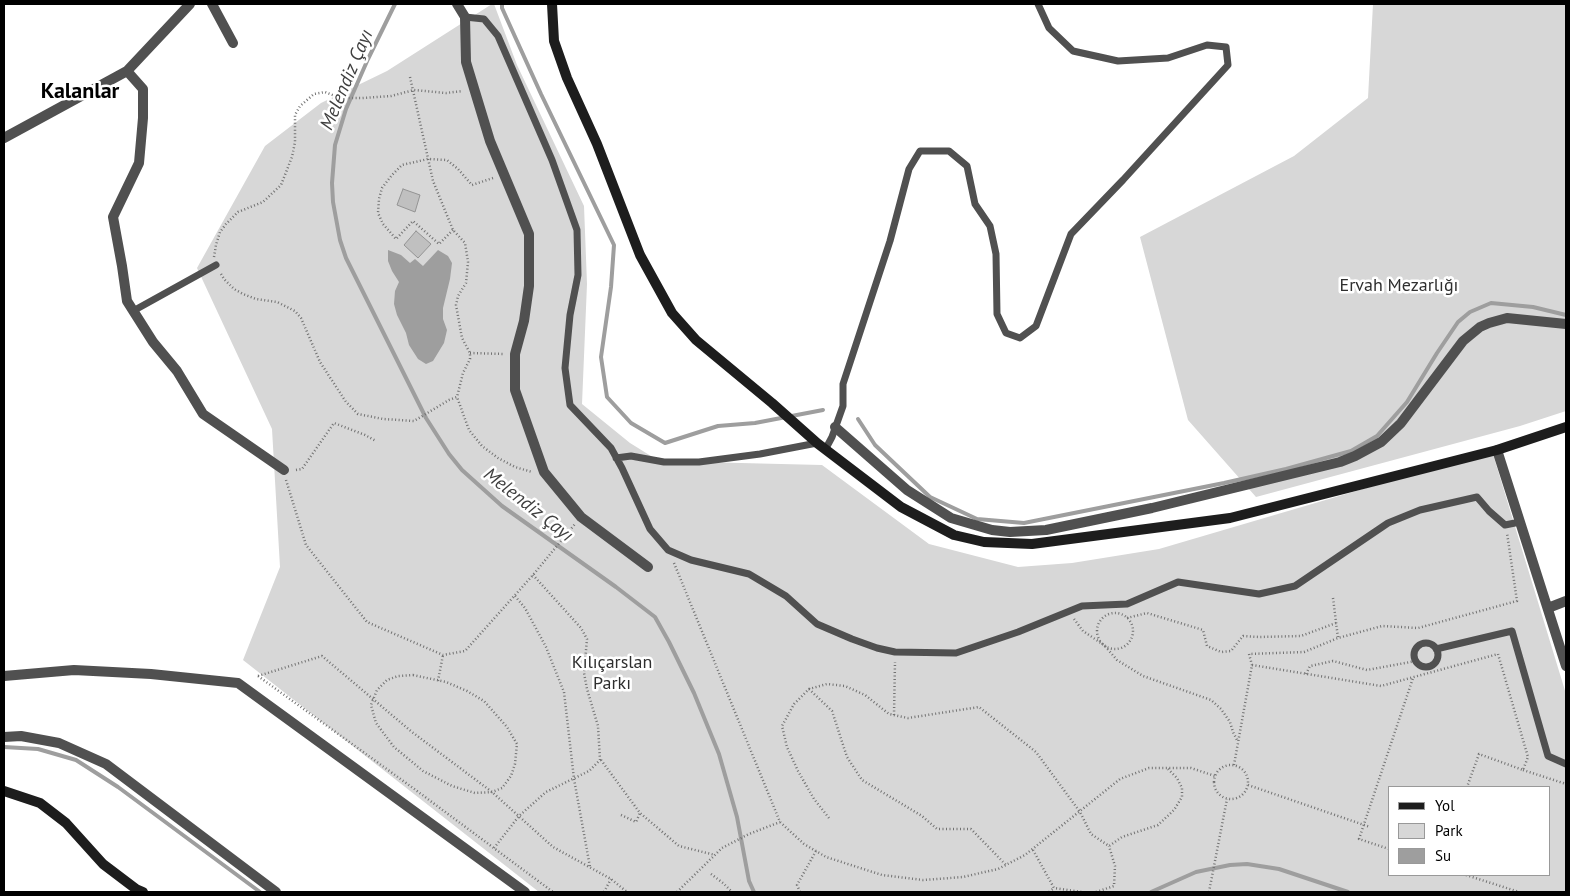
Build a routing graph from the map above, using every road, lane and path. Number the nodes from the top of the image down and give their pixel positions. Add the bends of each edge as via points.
1 (190, 4) edge
2 (212, 4) edge
3 (457, 4) edge
4 (552, 4) edge
5 (1038, 4) edge
6 (465, 17) junction
7 (233, 43) dead end
8 (127, 71) junction
9 (410, 77) dead end
10 (414, 90) junction
11 (474, 90) junction
12 (4, 138) edge
13 (428, 159) junction
14 (504, 174) junction
15 (453, 230) junction
16 (216, 265) junction
17 (133, 311) junction
18 (1566, 324) edge
19 (470, 353) junction
20 (515, 354) junction
21 (457, 397) junction
22 (1566, 427) edge
23 (835, 428) junction
24 (376, 441) dead end
25 (817, 444) junction
26 (825, 450) junction
27 (1497, 450) junction
28 (616, 458) junction
29 (543, 468) junction
30 (284, 470) junction
31 (1520, 522) junction
32 (575, 525) dead end
33 (1505, 525) junction
34 (668, 550) junction
35 (648, 567) dead end
36 (533, 575) junction
37 (515, 596) junction
38 (1333, 598) dead end
39 (1566, 601) edge
40 (1548, 608) junction
41 (1068, 612) junction
42 (1127, 618) junction
43 (1336, 623) junction
44 (1338, 638) junction
45 (1104, 645) junction
46 (1436, 649) junction
47 (895, 652) junction
48 (442, 655) junction
49 (1416, 661) junction
50 (1252, 665) junction
51 (1566, 666) edge
52 (1306, 674) junction
53 (4, 676) edge
54 (1412, 678) junction
55 (438, 681) junction
56 (809, 689) junction
57 (373, 700) junction
58 (894, 715) junction
59 (4, 737) edge
60 (1238, 742) junction
61 (600, 760) junction
62 (1566, 764) edge
63 (1234, 765) junction
64 (1168, 768) junction
65 (1523, 770) junction
66 (1215, 776) junction
67 (574, 779) junction
68 (1566, 784) edge
69 (1248, 786) junction
70 (1467, 786) edge
71 (4, 790) edge
72 (492, 792) junction
73 (1227, 799) junction
74 (1080, 812) junction
75 (640, 813) junction
76 (622, 815) dead end
77 (519, 816) junction
78 (829, 818) dead end
79 (780, 822) junction
80 (1363, 825) junction
81 (1370, 827) dead end
82 (1109, 846) junction
83 (494, 848) junction
84 (1033, 849) junction
85 (1388, 849) edge
86 (816, 851) junction
87 (715, 855) junction
88 (1006, 865) junction
89 (590, 867) junction
90 (711, 874) dead end
91 (1469, 876) edge
92 (611, 880) junction
93 (1054, 888) junction
94 (143, 892) edge
95 (276, 892) edge
96 (524, 892) edge
97 (553, 892) edge
98 (604, 892) edge
99 (627, 892) edge
100 (677, 892) edge
101 (732, 892) edge
102 (800, 892) edge
103 (1049, 892) edge
104 (1082, 892) edge
105 (1096, 892) edge
106 (1210, 892) edge
107 (1519, 892) edge

1 - 8 street
2 - 7 street
3 - 6 street
4 - 25 main road via 554,41 566,78 597,144 640,255 672,313 696,340
5 - 23 lane via 1048,28 1073,51 1118,61 1168,58 1207,45 1226,47 1228,65 1072,234 1036,326 1020,338 1006,333 998,314 996,254 990,226 975,204 967,166 949,151 920,151 908,169 890,241 844,384
6 - 11 street via 466,62
6 - 28 lane via 484,19 498,36 552,160 577,230 578,275 565,368 570,404 612,448
8 - 12 street
8 - 17 street via 143,89 139,163 113,217 127,301
9 - 10 path
10 - 11 path via 446,93
10 - 13 path
10 - 16 path via 362,98 340,98 325,92 314,94 300,106 295,115 292,157 280,185 263,202 238,212 226,224 216,245
11 - 14 street
13 - 14 path via 447,160 472,185
13 - 15 path via 433,181
13 - 15 path via 402,165 392,175 382,188 378,213 396,239 413,221 439,244
14 - 20 street via 530,234 529,286
15 - 19 path via 465,243 468,262 466,283 456,305 462,338
16 - 17 lane
16 - 21 path via 234,290 256,299 277,302 295,311 325,369 346,402 358,414 414,421
17 - 30 street via 203,414
18 - 23 street via 1507,318 1480,327 1463,341 1401,423 1381,442 1340,462 1046,530 992,530 951,518 907,490
19 - 20 path
19 - 21 path
20 - 29 street via 515,390
21 - 29 path via 469,430 482,446 515,467 534,472
22 - 27 main road
23 - 26 lane
24 - 30 path via 334,423 302,469
25 - 26 main road
25 - 28 lane via 699,462 664,462 631,456
26 - 27 main road via 901,507 954,535 984,542 1032,544 1230,518
27 - 31 street
28 - 34 lane via 650,530
29 - 35 street via 581,516
30 - 48 path via 306,545 368,622
31 - 33 lane
31 - 40 street
32 - 36 path
33 - 41 lane via 1477,496 1420,510 1388,523 1295,586 1259,594 1178,582 1127,604 1082,606
33 - 44 path via 1517,601 1418,628 1382,626
34 - 47 lane via 691,560 749,574 786,596 817,624
34 - 79 path
36 - 37 path
36 - 61 path via 581,628 587,639 584,673 598,726
37 - 48 path via 465,651
37 - 67 path via 546,647 564,692
38 - 43 path
39 - 40 street
40 - 51 street
41 - 45 path via 1084,631
41 - 47 lane via 956,653
42 - 43 path via 1147,613 1175,620 1202,630 1207,646 1221,652 1232,651 1243,636 1301,636
42 - 45 path via 1132,629 1130,641 1115,649
42 - 45 path via 1111,614 1102,620 1098,636
43 - 44 path
44 - 50 path via 1304,652 1249,654
45 - 60 path via 1117,660 1143,676 1211,700 1230,722
46 - 49 lane via 1436,661 1430,666 1422,666
46 - 49 lane via 1427,643 1420,645 1415,650
46 - 62 lane via 1512,631 1548,756
47 - 58 path
48 - 55 path
49 - 52 path via 1367,670 1333,660 1310,666
50 - 52 path
50 - 60 path
52 - 54 path via 1381,686
53 - 96 street via 74,670 238,683
54 - 65 path via 1498,654 1528,758
54 - 80 path
55 - 57 path via 413,675 398,676 377,690
55 - 72 path via 484,701 517,744 511,776 502,788
56 - 58 path via 827,684 845,686
56 - 78 path via 794,704 782,726 798,771
56 - 88 path via 832,710 847,757 862,780 922,816 937,829 971,829
57 - 72 path
57 - 72 path via 371,705 376,723 394,747 424,772 452,786
57 - 83 path via 322,656 258,676
58 - 74 path via 908,718 979,707 1036,752
59 - 95 street via 21,736 59,743 106,764
60 - 63 path
61 - 67 path
61 - 75 path
63 - 66 path via 1222,767
63 - 69 path via 1247,774
64 - 66 path via 1191,768
64 - 74 path via 1149,768 1120,779
64 - 82 path via 1182,788 1182,797 1174,810 1158,825 1122,837
65 - 68 path
65 - 70 path via 1478,754
66 - 73 path via 1217,793
67 - 77 path via 546,792
67 - 89 path
69 - 73 path via 1238,798
69 - 80 path
71 - 94 main road via 40,803 66,823 103,864
72 - 77 path
73 - 106 path
74 - 82 path via 1092,834
74 - 84 path
75 - 76 path via 636,822
75 - 87 path via 679,846
77 - 83 path
77 - 89 path via 553,847
79 - 86 path
79 - 87 path via 749,834
80 - 81 path
80 - 85 path via 1359,839
82 - 105 path via 1115,866 1114,886
83 - 97 path
84 - 88 path
84 - 93 path
86 - 88 path via 882,875 923,880 963,877
86 - 102 path via 798,885
87 - 100 path
89 - 92 path
90 - 101 path
91 - 107 path
92 - 98 path
92 - 99 path
93 - 103 path
93 - 104 path

